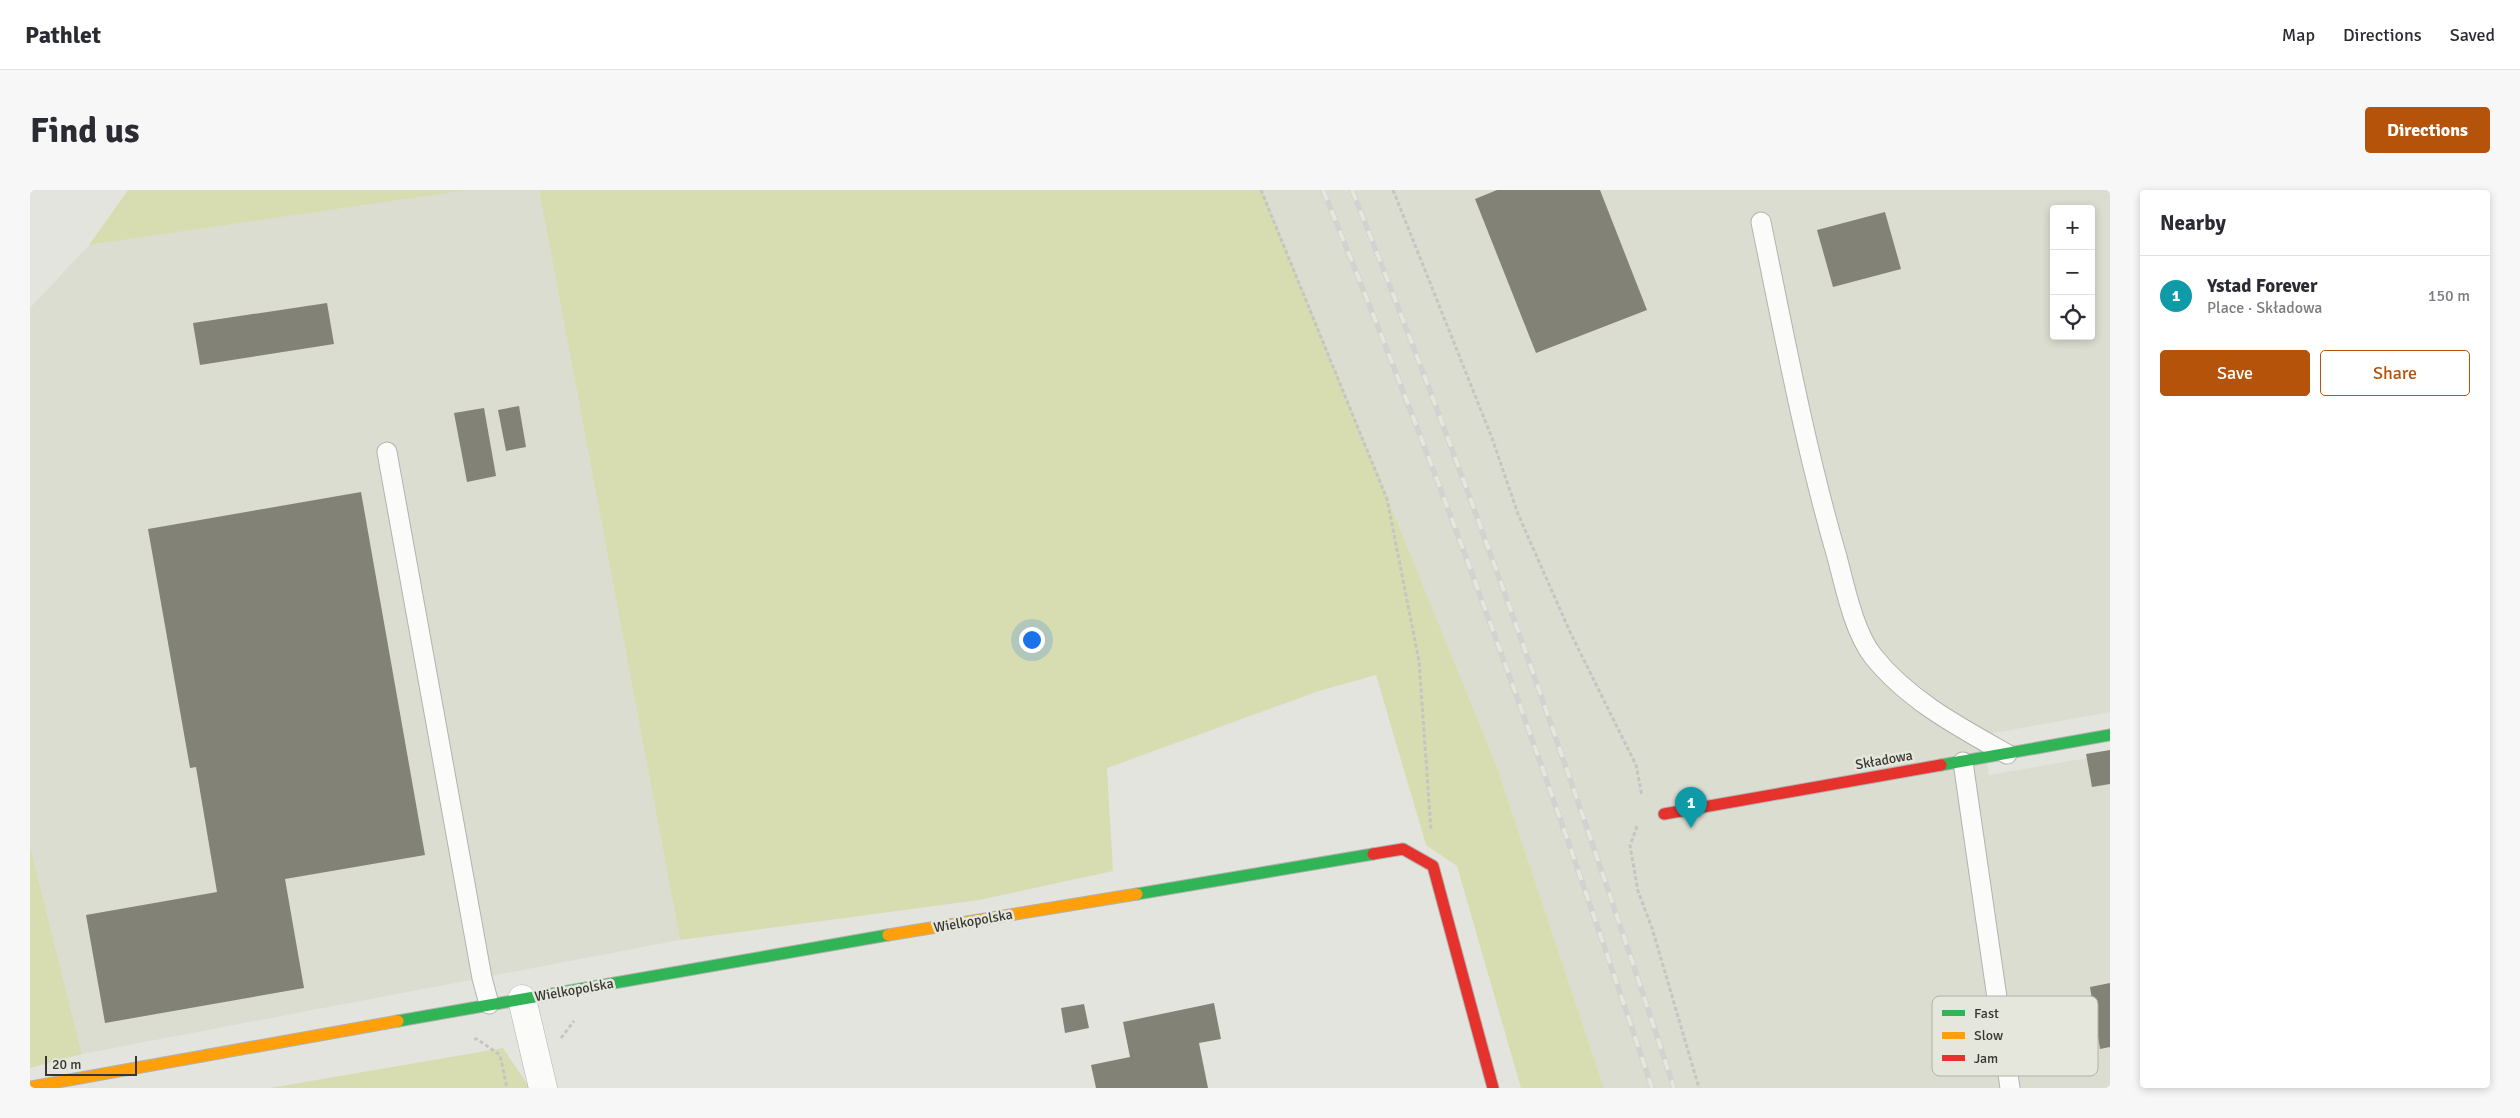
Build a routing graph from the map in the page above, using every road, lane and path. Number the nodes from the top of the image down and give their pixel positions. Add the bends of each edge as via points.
1 (1261, 190) edge
2 (1392, 190) edge
3 (1761, 222) dead end
4 (387, 452) dead end
5 (2110, 735) edge
6 (2007, 754) junction
7 (1963, 762) junction
8 (1642, 799) dead end
9 (1664, 814) dead end
10 (1639, 821) dead end
11 (1433, 866) junction
12 (1997, 996) edge
13 (522, 999) junction
14 (489, 1004) junction
15 (580, 1014) dead end
16 (467, 1040) dead end
17 (534, 1048) junction
18 (500, 1055) junction
19 (30, 1087) edge
20 (507, 1088) edge
21 (543, 1088) edge
22 (1492, 1088) edge
23 (1699, 1088) edge

1 - 11 path via 1388,499 1419,661
2 - 8 path via 1492,438 1518,514 1570,632 1636,765
3 - 6 lane via 1815,480 1859,628 1872,655 1894,680 1947,720
4 - 14 lane
5 - 6 street, Składowa
6 - 7 street, Składowa
7 - 9 street, Składowa
7 - 12 lane
10 - 23 path via 1630,846 1638,891
11 - 13 street, Wielkopolska via 1403,849
11 - 22 street
13 - 14 street, Wielkopolska
13 - 17 street, Wielkopolska
14 - 19 street, Wielkopolska
15 - 17 path via 557,1043
16 - 18 path via 477,1039
17 - 18 path
17 - 21 street, Wielkopolska
18 - 20 path

